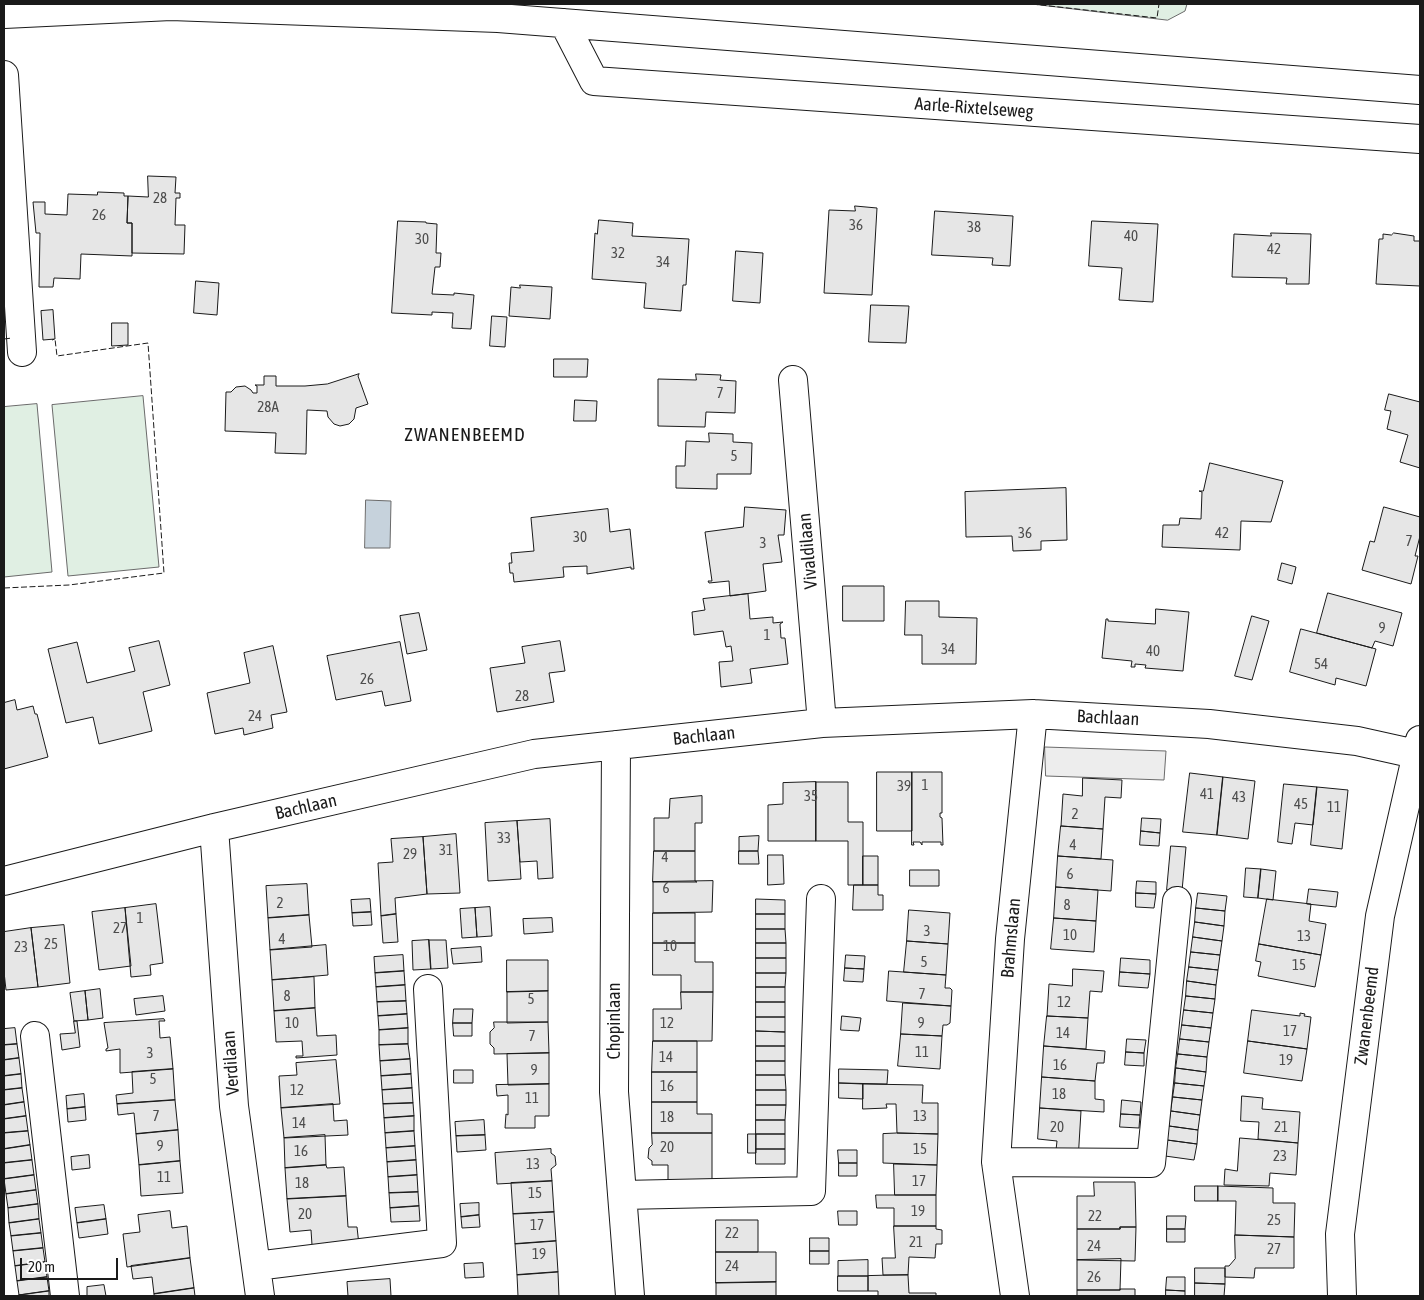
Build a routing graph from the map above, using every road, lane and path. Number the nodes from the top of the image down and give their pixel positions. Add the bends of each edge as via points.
1 (499, 11) edge
2 (4, 14) edge
3 (564, 23) junction
4 (4, 75) edge
5 (1420, 90) edge
6 (1420, 139) edge
7 (22, 352) dead end
8 (793, 380) dead end
9 (1033, 714) junction
10 (822, 723) junction
11 (616, 745) junction
12 (1419, 750) edge
13 (214, 828) junction
14 (4, 880) edge
15 (821, 899) dead end
16 (1177, 901) dead end
17 (428, 989) dead end
18 (35, 1036) dead end
19 (996, 1162) junction
20 (622, 1195) junction
21 (256, 1266) junction
22 (65, 1296) edge
23 (260, 1296) edge
24 (630, 1296) edge
25 (1015, 1296) edge
26 (1342, 1296) edge

1 - 2 street via 171,6
1 - 3 street
3 - 5 street
3 - 6 street, Aarle-Rixtelseweg via 594,81
4 - 7 street
8 - 10 street, Vivaldilaan
9 - 10 street, Bachlaan
9 - 12 street, Bachlaan via 1209,724
9 - 19 street, Brahmslaan via 1010,939
10 - 11 street, Bachlaan
11 - 13 street, Bachlaan via 534,754
11 - 20 street, Chopinlaan via 614,1092
12 - 26 street, Zwanenbeemd via 1376,943 1340,1234
13 - 14 street, Bachlaan
13 - 21 street, Verdilaan via 234,1106
15 - 20 street via 811,1191
16 - 19 street via 1151,1163
17 - 21 street via 442,1243
18 - 22 street
19 - 25 street, Brahmslaan
20 - 24 street, Chopinlaan
21 - 23 street, Verdilaan

